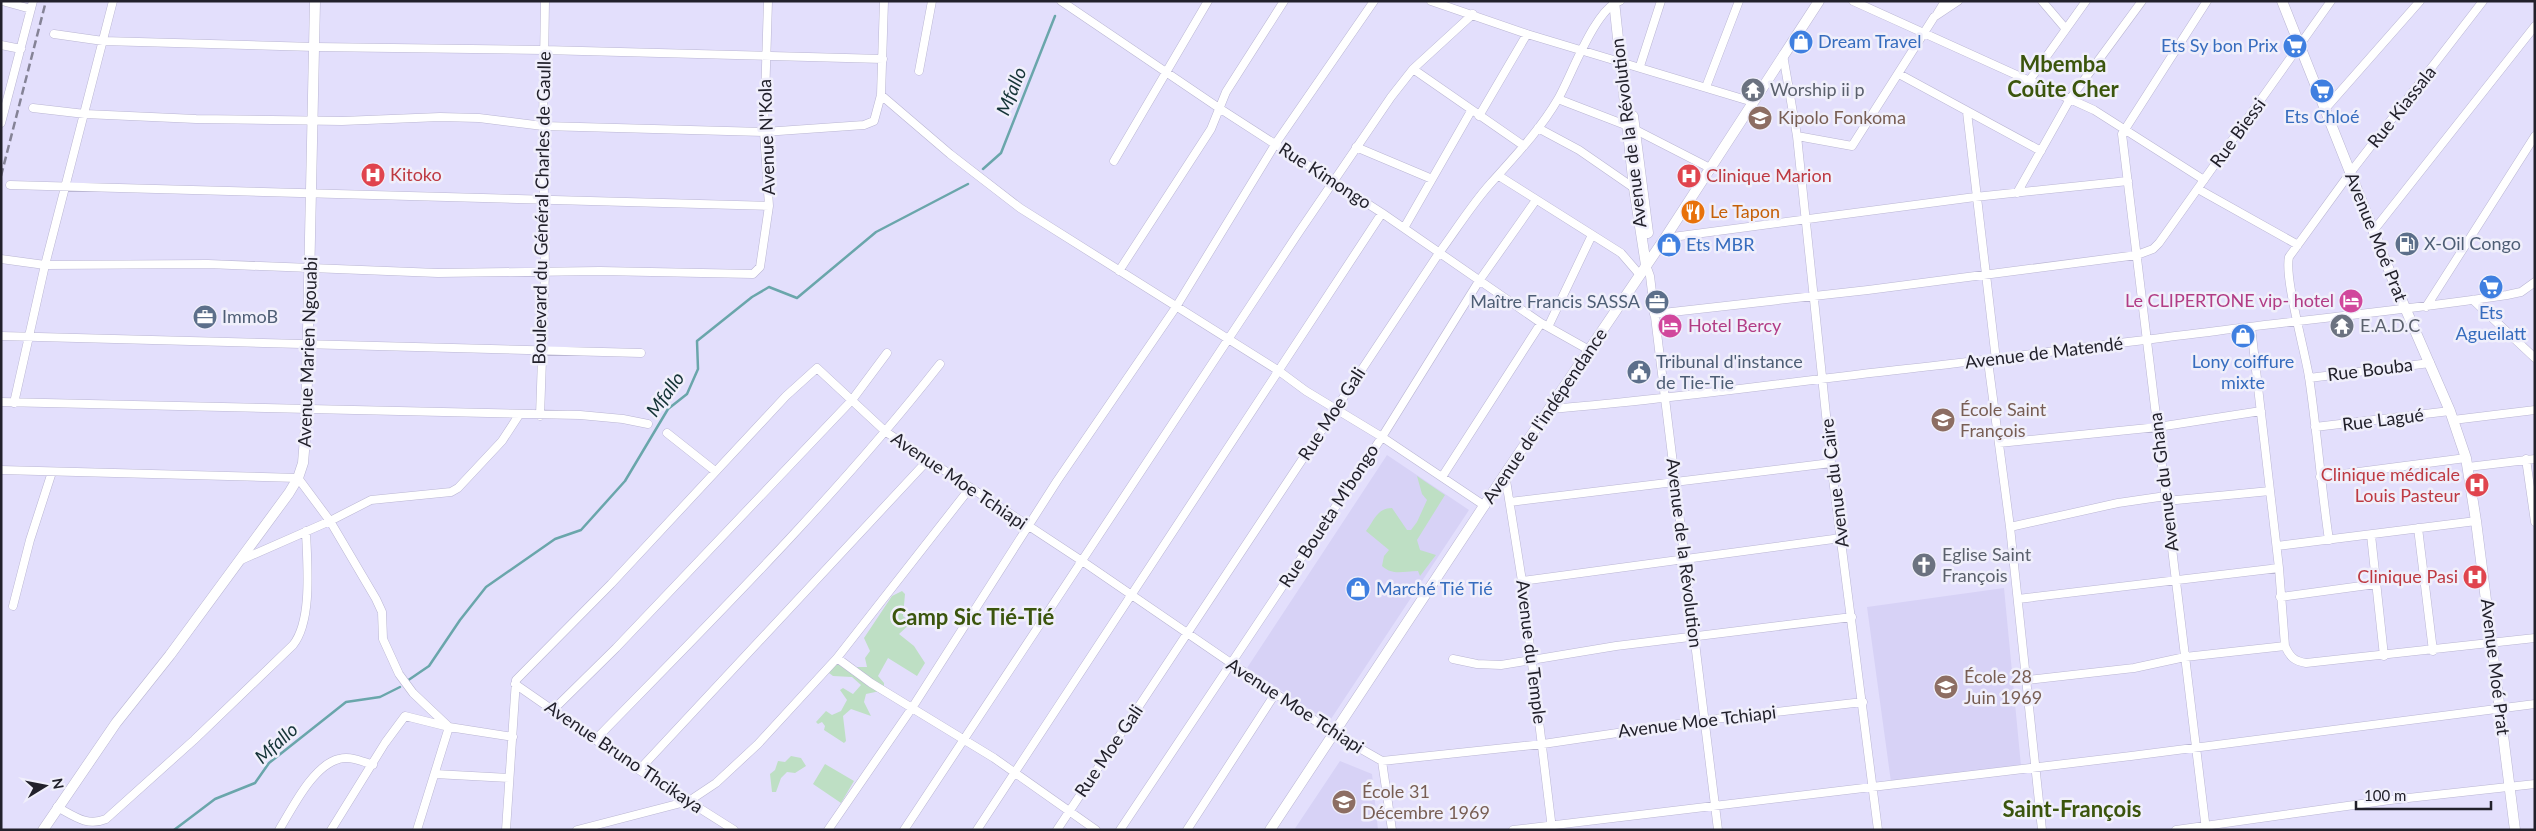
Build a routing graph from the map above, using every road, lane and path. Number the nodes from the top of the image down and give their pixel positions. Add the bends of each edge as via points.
1 (2, 1) edge
2 (113, 1) edge
3 (315, 1) edge
4 (545, 1) edge
5 (768, 1) edge
6 (884, 1) edge
7 (932, 1) edge
8 (1061, 1) edge
9 (1208, 1) edge
10 (1284, 1) edge
11 (1374, 1) edge
12 (1431, 1) edge
13 (1662, 1) edge
14 (1739, 1) edge
15 (1819, 1) edge
16 (1853, 1) edge
17 (1945, 1) edge
18 (1958, 1) edge
19 (2042, 1) edge
20 (2086, 1) edge
21 (2142, 1) edge
22 (2208, 1) edge
23 (2282, 1) edge
24 (2331, 1) edge
25 (2420, 1) edge
26 (2483, 1) edge
27 (1617, 2) edge
28 (32, 5) edge
29 (1473, 14) junction
30 (1934, 18) junction
31 (2535, 26) edge
32 (2065, 28) junction
33 (54, 34) dead end
34 (1527, 34) junction
35 (1924, 34) junction
36 (103, 41) junction
37 (1, 45) edge
38 (315, 47) junction
39 (2300, 47) junction
40 (20, 49) junction
41 (1581, 49) junction
42 (544, 50) junction
43 (1783, 54) junction
44 (766, 56) junction
45 (882, 59) junction
46 (1623, 61) junction
47 (1640, 66) junction
48 (1413, 69) junction
49 (919, 71) dead end
50 (1166, 73) junction
51 (1899, 74) junction
52 (2029, 81) junction
53 (1706, 87) junction
54 (882, 95) junction
55 (2070, 99) junction
56 (1558, 100) junction
57 (1753, 102) junction
58 (33, 108) dead end
59 (1219, 108) junction
60 (2325, 109) junction
61 (1471, 111) junction
62 (1967, 112) junction
63 (2, 113) edge
64 (85, 114) junction
65 (1479, 116) junction
66 (313, 120) junction
67 (1, 123) edge
68 (543, 126) junction
69 (1538, 128) junction
70 (1631, 128) junction
71 (764, 132) junction
72 (2124, 132) junction
73 (1797, 136) junction
74 (2535, 136) edge
75 (1276, 143) junction
76 (1524, 146) junction
77 (1356, 147) junction
78 (2041, 151) junction
79 (1114, 161) dead end
80 (1710, 168) junction
81 (2350, 173) junction
82 (1499, 176) junction
83 (1432, 179) junction
84 (2204, 180) junction
85 (2128, 181) junction
86 (1334, 182) junction
87 (10, 185) dead end
88 (65, 188) junction
89 (1634, 188) junction
90 (2198, 189) junction
91 (312, 193) junction
92 (2016, 193) junction
93 (544, 198) junction
94 (1976, 198) junction
95 (1536, 200) junction
96 (769, 206) junction
97 (1382, 213) junction
98 (1806, 219) junction
99 (1404, 228) junction
100 (2374, 230) junction
101 (1592, 235) junction
102 (1665, 238) junction
103 (2298, 245) junction
104 (1439, 253) junction
105 (2137, 255) junction
106 (1, 259) edge
107 (1649, 261) junction
108 (45, 265) junction
109 (311, 269) junction
110 (1119, 271) junction
111 (545, 272) junction
112 (1645, 275) junction
113 (1984, 275) junction
114 (1479, 281) junction
115 (2535, 282) edge
116 (1815, 295) junction
117 (2473, 300) junction
118 (1176, 307) junction
119 (2426, 307) junction
120 (2406, 310) junction
121 (1654, 314) junction
122 (2297, 322) junction
123 (1545, 325) junction
124 (2251, 327) junction
125 (1, 336) edge
126 (29, 339) junction
127 (1228, 340) junction
128 (2147, 341) junction
129 (308, 344) junction
130 (542, 350) junction
131 (1589, 350) junction
132 (640, 353) dead end
133 (887, 353) dead end
134 (2535, 358) edge
135 (1992, 360) junction
136 (2430, 363) junction
137 (940, 364) dead end
138 (1278, 371) junction
139 (2309, 378) junction
140 (1823, 379) junction
141 (1665, 398) junction
142 (852, 400) junction
143 (1, 402) edge
144 (14, 403) junction
145 (307, 409) junction
146 (1336, 409) junction
147 (1550, 409) junction
148 (2535, 410) edge
149 (2261, 411) junction
150 (519, 415) junction
151 (540, 416) junction
152 (2452, 416) junction
153 (648, 424) dead end
154 (2158, 427) junction
155 (2315, 427) junction
156 (886, 432) junction
157 (667, 433) dead end
158 (1382, 437) junction
159 (1999, 443) junction
160 (2531, 459) edge
161 (928, 460) junction
162 (2467, 462) junction
163 (1831, 463) junction
164 (1, 470) edge
165 (715, 471) junction
166 (52, 472) junction
167 (1505, 474) junction
168 (1442, 477) junction
169 (2320, 477) junction
170 (298, 478) junction
171 (1675, 483) junction
172 (970, 488) junction
173 (2270, 491) junction
174 (2166, 499) junction
175 (1510, 502) junction
176 (1485, 506) junction
177 (330, 521) junction
178 (2476, 521) junction
179 (2535, 522) edge
180 (2010, 527) junction
181 (1029, 528) junction
182 (2418, 528) junction
183 (306, 531) junction
184 (2371, 535) junction
185 (1841, 538) junction
186 (2329, 540) junction
187 (2276, 546) junction
188 (1685, 558) junction
189 (241, 560) junction
190 (1082, 562) junction
191 (2279, 568) junction
192 (2176, 580) junction
193 (1522, 581) junction
194 (2376, 584) junction
195 (1132, 597) junction
196 (2280, 597) junction
197 (2018, 600) junction
198 (13, 606) dead end
199 (1852, 617) junction
200 (1188, 632) junction
201 (1694, 638) junction
202 (2535, 638) edge
203 (2492, 643) junction
204 (2284, 646) junction
205 (2433, 651) junction
206 (2384, 656) junction
207 (2185, 657) junction
208 (837, 658) junction
209 (1453, 659) dead end
210 (1532, 661) junction
211 (1231, 664) junction
212 (2028, 680) junction
213 (516, 682) junction
214 (1276, 694) junction
215 (1863, 702) junction
216 (2535, 704) edge
217 (912, 708) junction
218 (2501, 709) junction
219 (553, 710) junction
220 (1705, 720) junction
221 (449, 727) junction
222 (1333, 733) junction
223 (513, 737) junction
224 (596, 739) junction
225 (964, 740) junction
226 (1543, 744) junction
227 (2196, 748) junction
228 (1382, 761) junction
229 (373, 765) junction
230 (2036, 767) junction
231 (639, 770) junction
232 (1014, 773) junction
233 (435, 774) junction
234 (509, 778) junction
235 (2535, 784) edge
236 (1874, 786) junction
237 (2510, 787) junction
238 (689, 801) junction
239 (1715, 805) junction
240 (57, 807) junction
241 (1069, 811) junction
242 (1552, 827) edge
243 (2206, 828) edge
244 (43, 830) edge
245 (279, 830) edge
246 (331, 830) edge
247 (417, 830) edge
248 (506, 830) edge
249 (577, 830) edge
250 (734, 830) edge
251 (828, 830) edge
252 (904, 830) edge
253 (976, 830) edge
254 (1057, 830) edge
255 (1096, 830) edge
256 (1120, 830) edge
257 (1187, 830) edge
258 (1270, 830) edge
259 (1392, 830) edge
260 (1513, 830) edge
261 (1718, 830) edge
262 (1878, 830) edge
263 (2042, 830) edge
264 (2176, 830) edge
265 (2515, 830) edge

1 - 28 street
2 - 36 street
3 - 38 street, Avenue Marien Ngouabi
4 - 42 street, Boulevard du Général Charles de Gaulle
5 - 44 street, Avenue N'Kola
6 - 45 street
7 - 49 street
8 - 50 street, Rue Kimongo
9 - 50 street
10 - 59 street
11 - 75 street
12 - 29 street
13 - 47 street
14 - 53 street
15 - 43 street, Avenue de l'indépendance
16 - 35 street
17 - 30 street
18 - 30 street
19 - 32 street
20 - 32 street
21 - 55 street
22 - 72 street
23 - 39 street, Avenue Moé Prat
24 - 39 street, Rue Biessi
25 - 60 street
26 - 81 street, Rue Kiassala
27 - 41 street, Rue Moe Gali
27 - 46 street, Avenue de la Révolution
28 - 40 street
29 - 34 street
29 - 48 street
30 - 35 street
31 - 100 street
32 - 52 street
33 - 36 street
34 - 41 street
34 - 65 street
35 - 51 street
35 - 52 street
36 - 38 street
36 - 64 street
37 - 40 street
38 - 42 street
38 - 66 street, Avenue Marien Ngouabi
39 - 60 street, Avenue Moé Prat
39 - 84 street, Rue Biessi
40 - 63 street
41 - 46 street
41 - 56 street, Rue Moe Gali
42 - 44 street
42 - 68 street, Boulevard du Général Charles de Gaulle
43 - 57 street, Avenue de l'indépendance
43 - 73 street, Avenue du Caire
44 - 45 street
44 - 71 street, Avenue N'Kola
45 - 54 street
46 - 47 street
46 - 70 street, Avenue de la Révolution
47 - 53 street
48 - 61 street
48 - 77 street
50 - 59 street, Rue Kimongo
50 - 79 street
51 - 62 street
51 - 73 street via 1852,146
52 - 55 street
53 - 57 street
54 - 71 street via 874,121 864,125
54 - 110 street via 950,154 1020,208
55 - 72 street
55 - 78 street
56 - 69 street, Rue Moe Gali
56 - 70 street
57 - 80 street, Avenue de l'indépendance
58 - 64 street
59 - 75 street, Rue Kimongo
59 - 110 street via 1211,129
60 - 81 street, Avenue Moé Prat
61 - 65 street
61 - 83 street
62 - 78 street
62 - 94 street
63 - 67 street
64 - 66 street
64 - 88 street
65 - 76 street
66 - 68 street via 479,118
66 - 91 street, Avenue Marien Ngouabi
68 - 71 street
68 - 93 street, Boulevard du Général Charles de Gaulle
69 - 76 street, Rue Moe Gali
69 - 89 street via 1579,150
70 - 80 street
70 - 89 street, Avenue de la Révolution
70 - 107 street, Avenue de la Révolution
71 - 96 street, Avenue N'Kola
72 - 84 street
72 - 85 street, Avenue du Ghana
73 - 98 street, Avenue du Caire
74 - 119 street
75 - 86 street, Rue Kimongo
75 - 118 street
76 - 82 street, Rue Moe Gali
77 - 83 street
77 - 86 street
78 - 92 street
80 - 102 street, Avenue de l'indépendance
81 - 100 street, Avenue Moé Prat
81 - 103 street, Rue Kiassala
82 - 95 street
82 - 104 street, Rue Moe Gali
83 - 99 street
84 - 90 street, Rue Biessi
85 - 92 street
85 - 105 street, Avenue du Ghana
86 - 97 street, Rue Kimongo
86 - 127 street
87 - 88 street
88 - 91 street
88 - 108 street
89 - 107 street, Avenue de la Révolution
90 - 103 street
90 - 105 street, Rue Biessi via 2159,243
91 - 93 street via 426,198
91 - 109 street, Avenue Marien Ngouabi
92 - 94 street
93 - 96 street
93 - 111 street, Boulevard du Général Charles de Gaulle
94 - 98 street
94 - 113 street
95 - 101 street
95 - 114 street, Rue Boueta M'bongo
96 - 111 street, Avenue N'Kola via 768,227 757,272 752,274
97 - 99 street, Rue Kimongo
97 - 138 street
98 - 102 street
98 - 116 street, Avenue du Caire
99 - 104 street, Rue Kimongo
100 - 120 street, Avenue Moé Prat
101 - 112 street via 1621,253
101 - 123 street
102 - 107 street, Avenue de l'indépendance
103 - 122 street, Rue Kiassala via 2288,261
104 - 114 street, Rue Kimongo
104 - 146 street, Rue Moe Gali
105 - 113 street
105 - 128 street, Avenue du Ghana
106 - 108 street
107 - 112 street, Avenue de l'indépendance
108 - 109 street via 208,264
108 - 126 street
109 - 111 street
109 - 129 street, Avenue Marien Ngouabi
110 - 118 street
111 - 130 street, Boulevard du Général Charles de Gaulle
112 - 121 street, Avenue de la Révolution
112 - 131 street, Avenue de l'indépendance
113 - 116 street
113 - 135 street
114 - 123 street, Rue Kimongo
114 - 158 street, Rue Boueta M'bongo
115 - 117 street, Avenue de Matendé via 2521,292
116 - 121 street
116 - 140 street, Avenue du Caire
117 - 119 street, Avenue de Matendé
117 - 134 street
118 - 127 street
118 - 181 street via 1057,481
119 - 120 street, Avenue de Matendé
120 - 122 street, Avenue de Matendé
120 - 136 street, Avenue Moé Prat
121 - 141 street, Avenue de la Révolution
122 - 124 street, Avenue de Matendé
122 - 139 street, Rue Kiassala
123 - 131 street, Rue Kimongo
123 - 168 street
124 - 128 street, Avenue de Matendé
124 - 149 street
125 - 126 street
126 - 129 street
126 - 144 street
127 - 138 street
127 - 190 street
128 - 135 street, Avenue de Matendé
128 - 154 street, Avenue du Ghana
129 - 130 street
129 - 145 street, Avenue Marien Ngouabi
130 - 132 street
130 - 151 street, Boulevard du Général Charles de Gaulle
131 - 147 street, Avenue de l'indépendance
133 - 142 street
135 - 140 street, Avenue de Matendé
135 - 159 street
136 - 139 street, Rue Bouba
136 - 152 street, Avenue Moé Prat
137 - 156 street
138 - 146 street
138 - 195 street
139 - 155 street, Rue Kiassala
140 - 141 street, Avenue de Matendé
140 - 163 street, Avenue du Caire
141 - 147 street, Avenue de Matendé
141 - 171 street, Avenue de la Révolution
142 - 156 street, Avenue Moe Tchiapi
142 - 165 street, Avenue Moe Tchiapi via 817,368 802,379
142 - 219 street
143 - 144 street
144 - 145 street
145 - 150 street
145 - 170 street, Avenue Marien Ngouabi via 306,445
146 - 158 street
146 - 200 street, Rue Moe Gali
147 - 167 street, Avenue de l'indépendance
148 - 152 street, Rue Lagué
149 - 154 street
149 - 173 street
150 - 151 street
150 - 177 street via 502,441 451,492 371,500
151 - 153 street via 606,417
152 - 155 street, Rue Lagué
152 - 162 street, Avenue Moé Prat
154 - 159 street
154 - 174 street, Avenue du Ghana
155 - 169 street, Rue Kiassala
156 - 161 street, Avenue Moe Tchiapi
156 - 224 street via 744,588
157 - 165 street
158 - 168 street
158 - 211 street, Rue Boueta M'bongo
159 - 180 street
160 - 162 street
160 - 179 street
161 - 172 street, Avenue Moe Tchiapi
161 - 231 street
162 - 169 street
162 - 178 street, Avenue Moé Prat
163 - 171 street
163 - 185 street, Avenue du Caire
164 - 166 street
165 - 213 street
166 - 170 street
166 - 198 street
167 - 175 street, Avenue du Temple
167 - 176 street, Avenue de l'indépendance
168 - 176 street
169 - 186 street, Rue Kiassala
170 - 177 street
170 - 189 street, Avenue Marien Ngouabi
171 - 175 street
171 - 188 street, Avenue de la Révolution
172 - 181 street, Avenue Moe Tchiapi
172 - 208 street
173 - 174 street
173 - 187 street
174 - 180 street via 2118,503
174 - 192 street, Avenue du Ghana
175 - 193 street, Avenue du Temple
176 - 222 street, Avenue de l'indépendance
177 - 183 street
177 - 221 street via 382,612 383,639 399,674 413,693
178 - 182 street
178 - 203 street, Avenue Moé Prat
180 - 197 street
181 - 190 street, Avenue Moe Tchiapi
181 - 217 street
182 - 184 street
182 - 205 street
183 - 189 street
183 - 240 street via 308,572 304,626 293,645 106,819 87,823
184 - 186 street
184 - 194 street
185 - 188 street
185 - 199 street, Avenue du Caire
186 - 187 street
187 - 191 street
188 - 193 street
188 - 201 street, Avenue de la Révolution
189 - 240 street, Avenue Marien Ngouabi via 116,723
190 - 195 street, Avenue Moe Tchiapi
190 - 225 street
191 - 192 street
191 - 196 street
192 - 197 street
192 - 207 street, Avenue du Ghana
193 - 210 street, Avenue du Temple
194 - 196 street
194 - 206 street
195 - 200 street, Avenue Moe Tchiapi
195 - 232 street
196 - 204 street
197 - 212 street
199 - 201 street
199 - 215 street, Avenue du Caire
200 - 211 street, Avenue Moe Tchiapi
200 - 241 street, Rue Moe Gali
201 - 210 street via 1556,655
201 - 220 street, Avenue de la Révolution
202 - 203 street
203 - 205 street
203 - 218 street, Avenue Moé Prat
204 - 206 street via 2289,656 2306,663
204 - 207 street
205 - 206 street
207 - 212 street via 2134,668
207 - 227 street, Avenue du Ghana
208 - 217 street
208 - 238 street via 758,744 716,783
209 - 210 street via 1489,665
210 - 226 street, Avenue du Temple
211 - 214 street, Avenue Moe Tchiapi
211 - 256 street, Rue Boueta M'bongo
212 - 230 street
213 - 219 street, Avenue Bruno Thcikaya
213 - 223 street
214 - 222 street, Avenue Moe Tchiapi
214 - 257 street
215 - 220 street, Avenue Moe Tchiapi
215 - 236 street, Avenue du Caire
216 - 218 street
217 - 225 street
217 - 251 street
218 - 227 street
218 - 237 street, Avenue Moé Prat
219 - 224 street, Avenue Bruno Thcikaya
220 - 226 street, Avenue Moe Tchiapi
220 - 239 street, Avenue de la Révolution
221 - 223 street
221 - 229 street via 405,716
221 - 233 street
222 - 228 street, Avenue Moe Tchiapi
222 - 258 street, Avenue de l'indépendance
223 - 234 street
224 - 231 street, Avenue Bruno Thcikaya
225 - 232 street
225 - 252 street
226 - 228 street, Avenue Moe Tchiapi
226 - 242 street, Avenue du Temple
227 - 230 street
227 - 243 street, Avenue du Ghana
228 - 259 street
229 - 245 street via 350,758 329,762 306,787
229 - 246 street
230 - 236 street
230 - 263 street
231 - 238 street, Avenue Bruno Thcikaya
232 - 241 street
232 - 253 street
233 - 234 street
233 - 247 street
234 - 248 street
235 - 237 street
236 - 239 street
236 - 262 street, Avenue du Caire
237 - 243 street via 2390,800
237 - 265 street, Avenue Moé Prat
238 - 249 street
238 - 250 street, Avenue Bruno Thcikaya
239 - 242 street
239 - 261 street, Avenue de la Révolution
240 - 244 street, Avenue Marien Ngouabi
241 - 254 street, Rue Moe Gali
241 - 255 street
242 - 260 street
243 - 264 street

